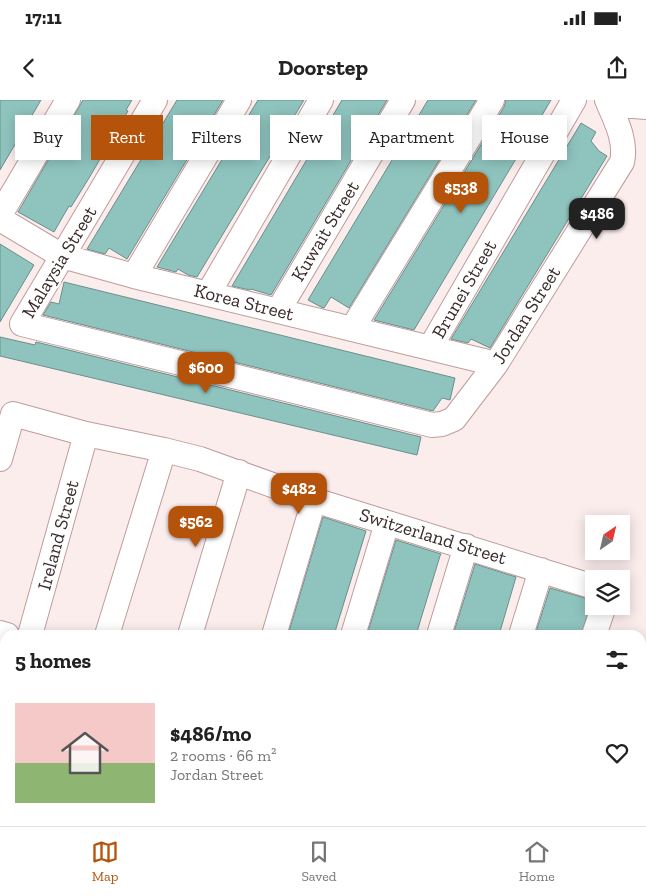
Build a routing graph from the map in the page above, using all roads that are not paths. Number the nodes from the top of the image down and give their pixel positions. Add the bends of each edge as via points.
1 (68, 100) edge
2 (156, 100) edge
3 (239, 100) edge
4 (321, 100) edge
5 (403, 100) edge
6 (492, 100) edge
7 (574, 100) edge
8 (608, 102) edge
9 (644, 107) edge
10 (0, 217) edge
11 (62, 256) junction
12 (134, 276) junction
13 (208, 294) junction
14 (278, 311) junction
15 (352, 329) junction
16 (430, 348) junction
17 (496, 364) junction
18 (454, 419) joint
19 (86, 434) junction
20 (164, 450) junction
21 (0, 459) edge
22 (240, 472) junction
23 (314, 500) junction
24 (387, 523) junction
25 (466, 546) junction
26 (542, 570) junction
27 (585, 584) edge
28 (601, 615) edge
29 (31, 630) edge
30 (109, 630) edge
31 (192, 630) edge
32 (275, 630) edge
33 (355, 630) edge
34 (441, 630) edge
35 (523, 630) edge
36 (596, 630) edge

1 - 10 street
2 - 11 street, Malaysia Street
3 - 12 street
4 - 13 street
5 - 14 street, Kuwait Street
6 - 15 street
7 - 16 street, Brunei Street
8 - 9 street
8 - 17 street, Jordan Street via 623,142 622,162
10 - 11 street, Korea Street
11 - 12 street, Korea Street
11 - 18 street, Malaysia Street via 22,324 432,425
12 - 13 street, Korea Street
13 - 14 street, Korea Street
14 - 15 street, Korea Street
15 - 16 street, Korea Street
16 - 17 street, Korea Street
17 - 18 street, Jordan Street
19 - 20 street, Switzerland Street
19 - 21 street, Switzerland Street via 13,414
19 - 29 street, Ireland Street
20 - 22 street, Switzerland Street
20 - 30 street
22 - 23 street, Switzerland Street
22 - 31 street
23 - 24 street, Switzerland Street
23 - 32 street
24 - 25 street, Switzerland Street
24 - 33 street
25 - 26 street, Switzerland Street
25 - 34 street
26 - 27 street, Switzerland Street
26 - 35 street
28 - 36 street

